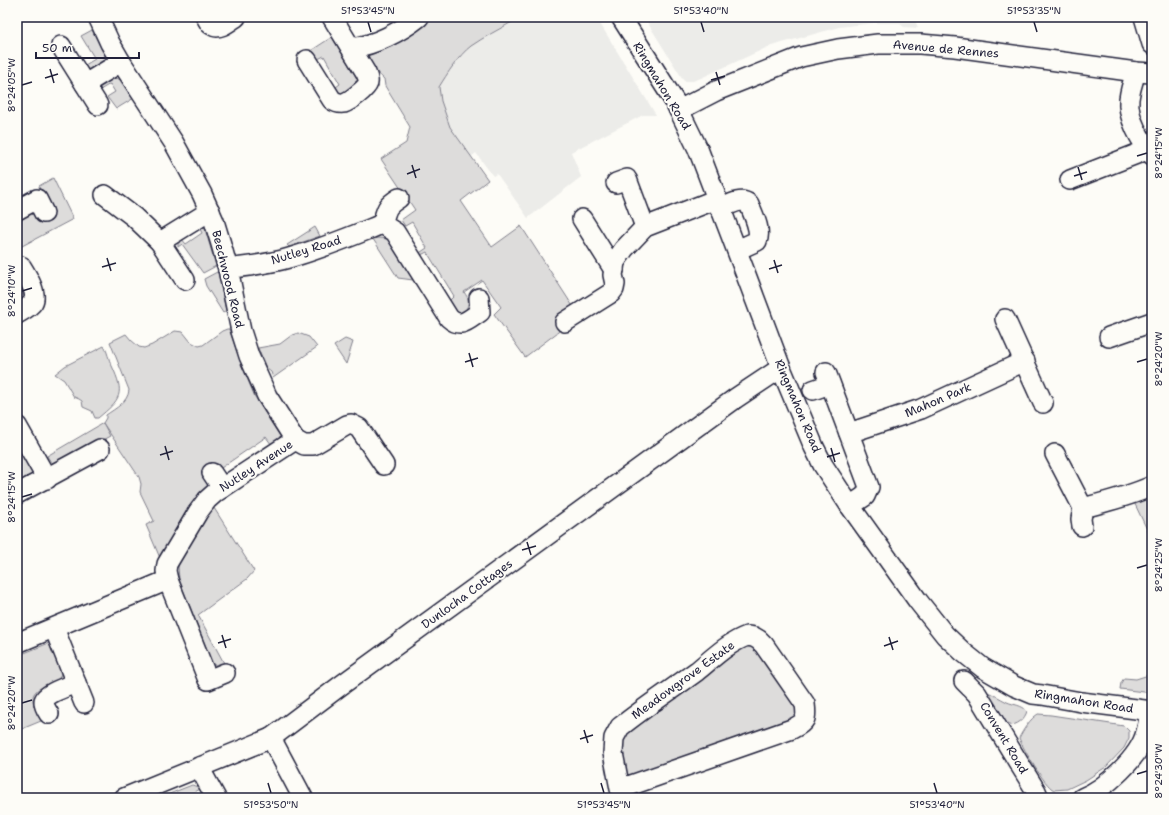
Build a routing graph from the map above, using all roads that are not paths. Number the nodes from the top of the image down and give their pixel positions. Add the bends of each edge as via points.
1 (98, 17) edge
2 (206, 17) edge
3 (236, 17) edge
4 (332, 17) edge
5 (419, 17) edge
6 (621, 17) edge
7 (1144, 17) edge
8 (1152, 44) edge
9 (61, 46) dead end
10 (352, 48) junction
11 (121, 62) junction
12 (311, 66) dead end
13 (1144, 72) edge
14 (85, 84) junction
15 (98, 105) dead end
16 (679, 110) junction
17 (1150, 152) edge
18 (1070, 180) dead end
19 (621, 181) dead end
20 (105, 195) dead end
21 (399, 198) dead end
22 (718, 204) junction
23 (17, 210) edge
24 (210, 211) junction
25 (44, 213) dead end
26 (582, 219) dead end
27 (382, 224) junction
28 (645, 227) junction
29 (160, 242) junction
30 (737, 250) junction
31 (17, 268) edge
32 (228, 269) junction
33 (614, 270) junction
34 (185, 280) dead end
35 (479, 305) dead end
36 (17, 314) edge
37 (1005, 319) dead end
38 (565, 322) dead end
39 (1152, 322) edge
40 (1109, 337) dead end
41 (1025, 361) junction
42 (781, 368) junction
43 (813, 390) dead end
44 (1043, 403) dead end
45 (17, 426) edge
46 (849, 433) junction
47 (295, 440) junction
48 (100, 449) dead end
49 (1063, 459) dead end
50 (384, 464) dead end
51 (47, 479) junction
52 (1152, 486) edge
53 (17, 494) edge
54 (850, 506) junction
55 (168, 580) junction
56 (54, 628) junction
57 (17, 643) edge
58 (225, 673) dead end
59 (964, 681) dead end
60 (76, 683) junction
61 (84, 703) dead end
62 (1151, 711) edge
63 (49, 714) dead end
64 (271, 738) junction
65 (199, 767) junction
66 (621, 794) edge
67 (124, 798) edge
68 (216, 798) edge
69 (303, 798) edge
70 (1039, 798) edge
71 (1082, 798) edge

1 - 11 street, Beechwood Road
2 - 3 street via 211,25 222,26
4 - 10 street
5 - 10 street via 378,41
6 - 16 street, Ringmahon Road
7 - 8 street
9 - 14 street
10 - 12 street via 366,73 368,83 366,88 344,102 332,100
11 - 14 street
11 - 24 street, Beechwood Road via 174,143
13 - 16 street, Avenue de Rennes via 956,47 878,44 801,57 722,88
13 - 17 street via 1129,100 1130,113 1139,136
14 - 15 street
16 - 22 street, Ringmahon Road via 698,149
17 - 18 street
19 - 28 street
20 - 29 street via 134,217
21 - 27 street via 386,209
22 - 28 street
22 - 30 street, Ringmahon Road
22 - 30 street via 743,200 749,204 759,239
23 - 25 street via 36,199
24 - 29 street
24 - 32 street, Beechwood Road
26 - 33 street
27 - 32 street, Nutley Road via 290,258
27 - 35 street via 395,232 453,322 462,324
28 - 33 street via 618,256
29 - 34 street
30 - 42 street, Ringmahon Road
31 - 36 street via 21,266 34,298 30,306
32 - 47 street, Beechwood Road via 249,356 267,396
33 - 38 street via 615,284 611,293
37 - 41 street
39 - 40 street
41 - 44 street
41 - 46 street, Mahon Park via 921,408
42 - 54 street, Ringmahon Road via 823,465
42 - 64 street, Dunlocha Cottages
43 - 46 street via 828,378
45 - 51 street
46 - 54 street via 869,487 865,496
47 - 50 street, Nutley Avenue via 304,445 313,445 351,424 359,428
47 - 55 street, Nutley Avenue via 217,481 212,495 203,504 167,564
48 - 51 street
49 - 52 street via 1082,517
51 - 53 street
54 - 62 street, Ringmahon Road via 945,635 983,668 1033,694
55 - 56 street
55 - 58 street via 208,680
56 - 57 street
56 - 60 street
59 - 70 street, Convent Road via 977,694
60 - 61 street
60 - 63 street via 45,698
62 - 71 street via 1146,733 1138,750 1108,782
64 - 65 street, Dunlocha Cottages
64 - 69 street
65 - 67 street, Dunlocha Cottages
65 - 68 street
66 - 66 street, Meadowgrove Estate via 612,754 614,738 620,727 736,640 747,636 759,640 805,704 805,720 792,729

